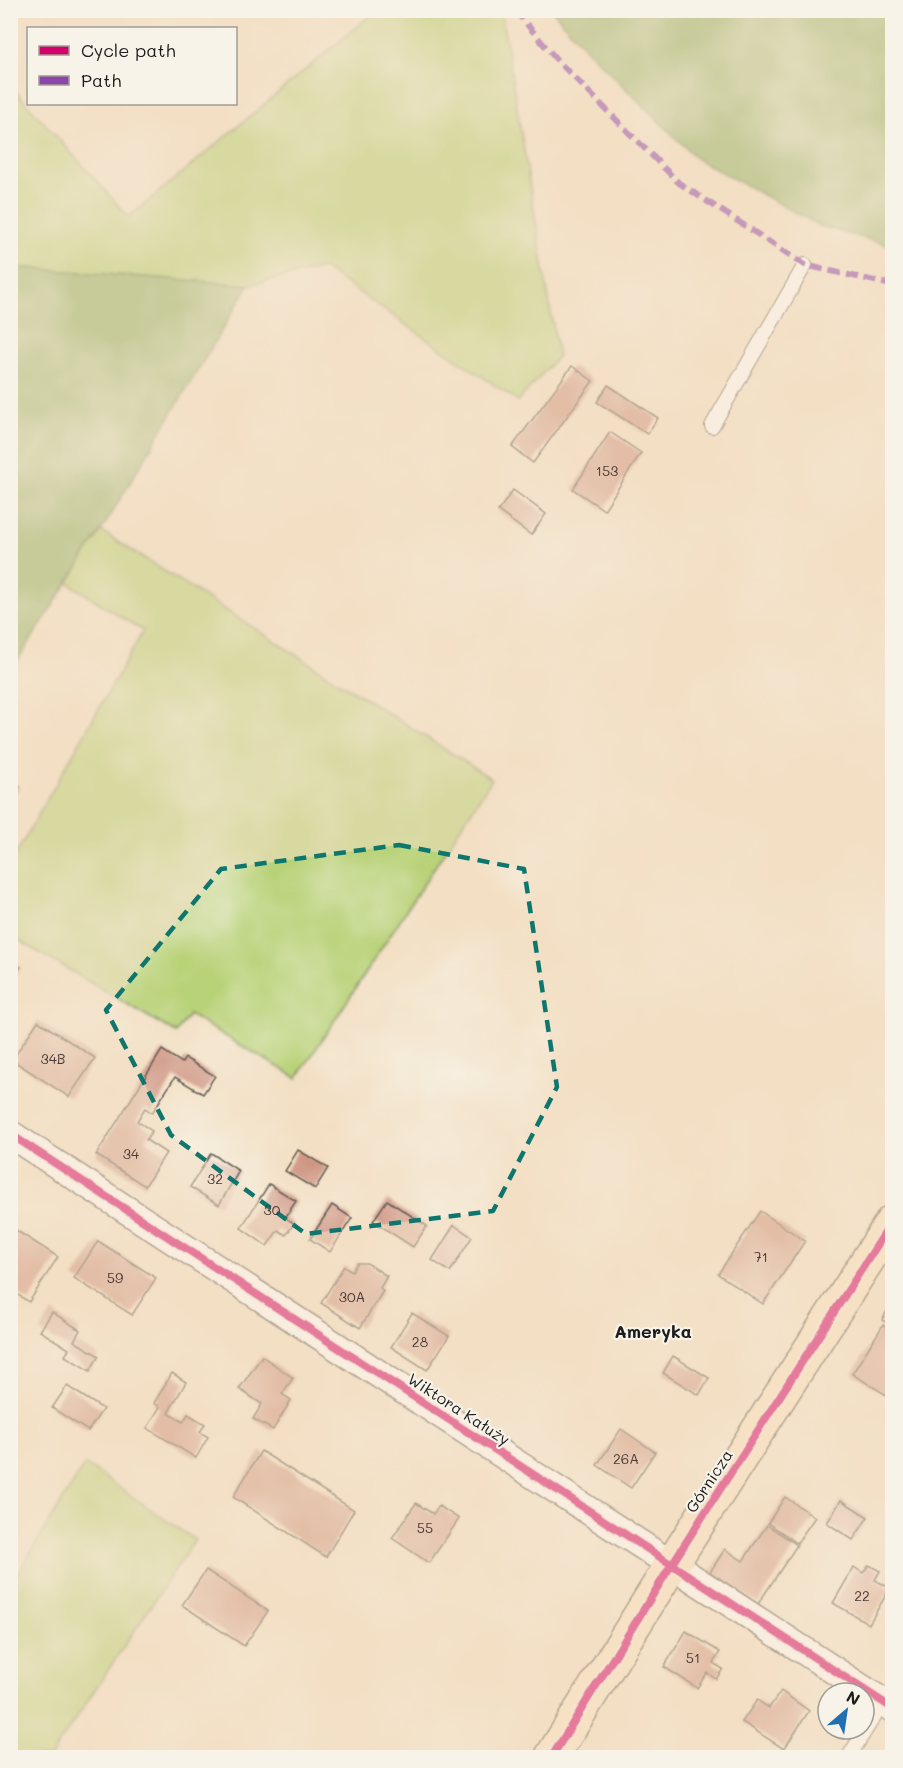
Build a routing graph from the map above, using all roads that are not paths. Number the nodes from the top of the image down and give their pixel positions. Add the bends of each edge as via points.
1 (805, 265) dead end
2 (712, 426) dead end
3 (10, 1134) edge
4 (892, 1222) edge
5 (672, 1564) junction
6 (888, 1705) edge
7 (551, 1758) edge
8 (848, 1758) edge

1 - 2 lane
3 - 5 street, Wiktora Kałuży
4 - 5 street, Górnicza
5 - 6 street, Wiktora Kałuży
5 - 7 street, Górnicza
6 - 8 lane

